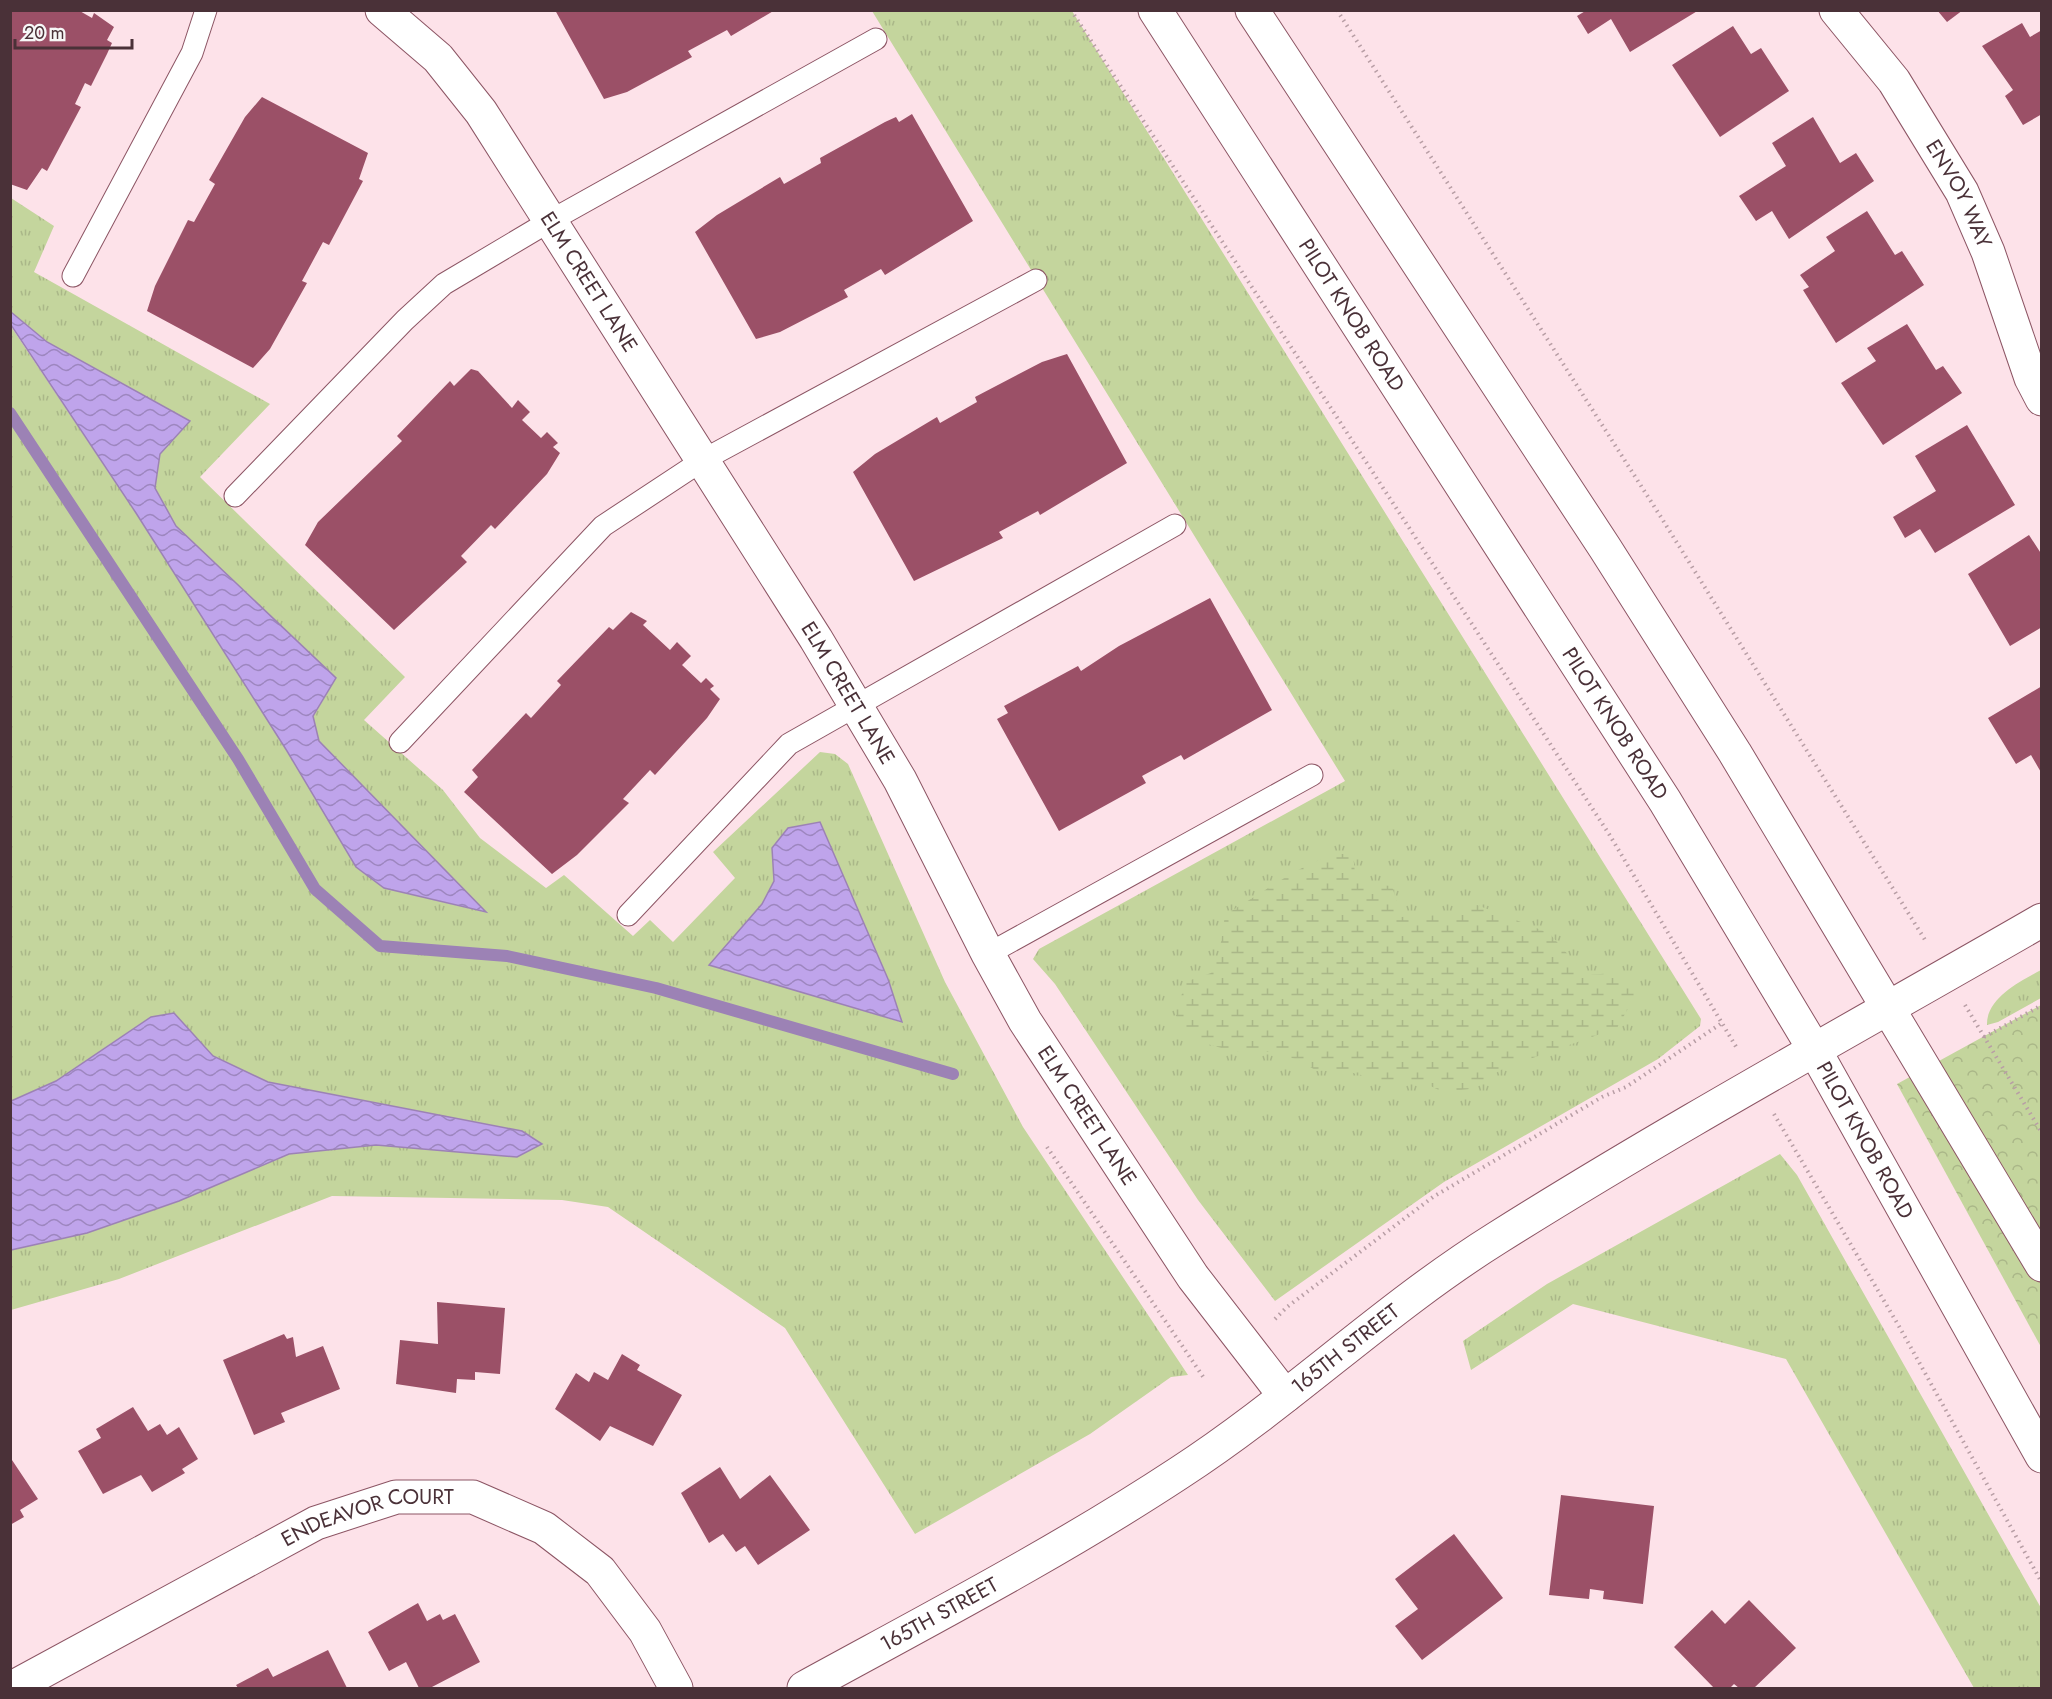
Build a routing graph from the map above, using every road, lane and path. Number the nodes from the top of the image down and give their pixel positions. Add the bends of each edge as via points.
1 (206, 10) edge
2 (1071, 10) edge
3 (1155, 10) edge
4 (1252, 10) edge
5 (1337, 10) edge
6 (1836, 10) edge
7 (398, 16) edge
8 (876, 39) dead end
9 (550, 221) junction
10 (73, 276) dead end
11 (1036, 280) dead end
12 (2042, 399) edge
13 (703, 460) junction
14 (235, 496) dead end
15 (1175, 525) dead end
16 (856, 706) junction
17 (400, 742) dead end
18 (1312, 775) dead end
19 (628, 915) dead end
20 (2042, 920) edge
21 (988, 954) junction
22 (1947, 974) junction
23 (2042, 1005) edge
24 (1887, 1008) junction
25 (1722, 1023) junction
26 (1984, 1037) junction
27 (1814, 1049) junction
28 (1758, 1083) junction
29 (2042, 1133) edge
30 (1047, 1148) dead end
31 (2042, 1265) edge
32 (1275, 1319) dead end
33 (1204, 1378) dead end
34 (1285, 1396) junction
35 (2042, 1456) edge
36 (2042, 1583) edge
37 (12, 1689) edge
38 (676, 1689) edge
39 (804, 1689) edge

1 - 10 lane via 192,53
2 - 25 path via 1602,824
3 - 27 street, PILOT KNOB ROAD via 1665,801
4 - 24 street via 1605,548 1735,753
5 - 22 path
6 - 12 street, ENVOY WAY via 1894,81 1962,192
7 - 9 street, ELM CREET LANE via 481,112
8 - 9 lane
9 - 13 street, ELM CREET LANE
9 - 14 lane via 444,284
11 - 13 lane
13 - 16 street, ELM CREET LANE
13 - 17 lane via 603,526
15 - 16 lane
16 - 19 lane via 789,744
16 - 21 street, ELM CREET LANE via 900,780
18 - 21 lane
20 - 22 street, 165TH STREET
21 - 34 street, ELM CREET LANE via 1025,1021 1193,1277
22 - 24 street, 165TH STREET
22 - 26 path
23 - 26 path
24 - 27 street, 165TH STREET
24 - 31 street
25 - 28 path
25 - 32 path via 1626,1087 1602,1097 1433,1197
26 - 29 path
27 - 28 street, 165TH STREET
27 - 35 street, PILOT KNOB ROAD
28 - 34 street, 165TH STREET via 1496,1239 1396,1307
28 - 36 path
30 - 33 path
34 - 39 street, 165TH STREET via 1182,1472 1080,1536
37 - 38 street, ENDEAVOR COURT via 316,1523 396,1497 473,1497 544,1528 600,1570 645,1631

